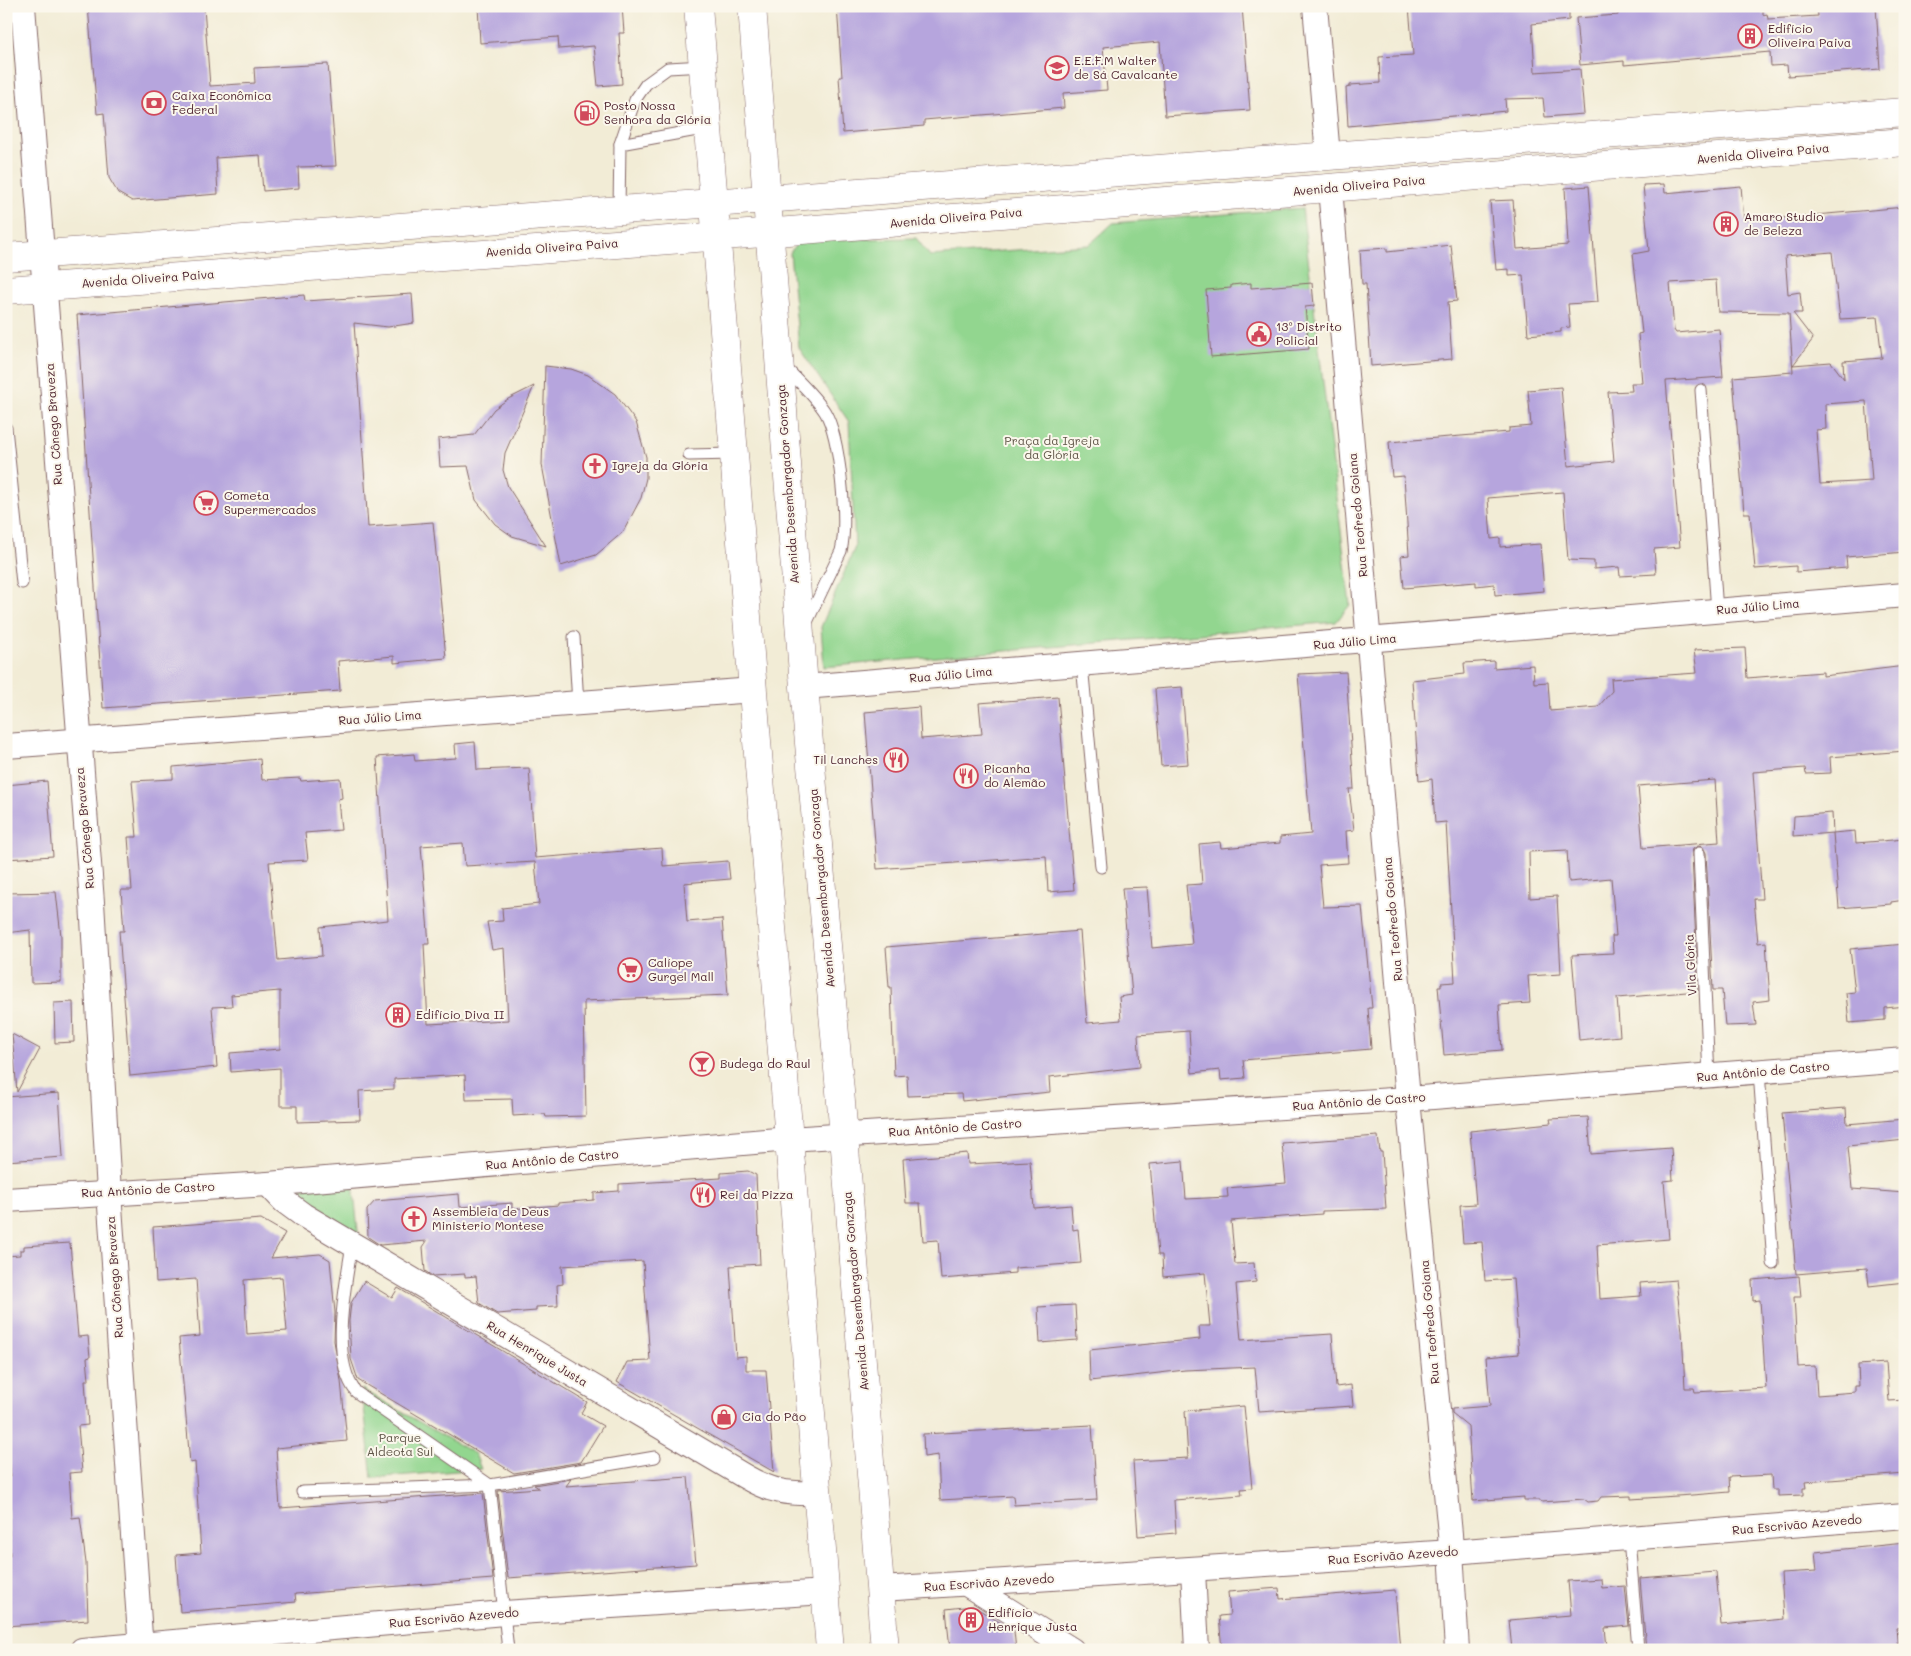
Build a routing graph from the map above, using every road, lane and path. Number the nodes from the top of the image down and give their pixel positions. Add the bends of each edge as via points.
1 (22, 6) edge
2 (698, 6) edge
3 (752, 6) edge
4 (1315, 6) edge
5 (704, 66) junction
6 (1905, 112) edge
7 (708, 128) junction
8 (1905, 142) edge
9 (620, 144) junction
10 (1328, 156) junction
11 (1330, 188) junction
12 (767, 199) junction
13 (714, 203) junction
14 (620, 209) junction
15 (770, 232) junction
16 (716, 235) junction
17 (41, 254) junction
18 (6, 257) edge
19 (44, 287) junction
20 (6, 290) edge
21 (779, 361) junction
22 (1701, 390) dead end
23 (6, 428) edge
24 (733, 454) junction
25 (689, 455) dead end
26 (22, 584) dead end
27 (1905, 595) edge
28 (1718, 611) junction
29 (574, 637) dead end
30 (800, 637) junction
31 (1369, 641) junction
32 (1082, 664) junction
33 (804, 687) junction
34 (754, 690) junction
35 (578, 704) junction
36 (78, 741) junction
37 (6, 746) edge
38 (1699, 853) dead end
39 (1101, 867) dead end
40 (1905, 1060) edge
41 (1759, 1072) junction
42 (1710, 1076) junction
43 (1408, 1099) junction
44 (844, 1136) junction
45 (789, 1139) junction
46 (268, 1184) junction
47 (109, 1192) junction
48 (6, 1200) edge
49 (352, 1244) junction
50 (1773, 1263) dead end
51 (655, 1457) dead end
52 (490, 1485) junction
53 (302, 1492) dead end
54 (818, 1493) junction
55 (1905, 1516) edge
56 (1629, 1538) junction
57 (1452, 1552) junction
58 (1193, 1570) junction
59 (968, 1585) junction
60 (881, 1589) junction
61 (826, 1592) junction
62 (504, 1614) junction
63 (141, 1648) edge
64 (82, 1650) edge
65 (508, 1650) edge
66 (830, 1650) edge
67 (885, 1650) edge
68 (1072, 1650) edge
69 (1197, 1650) edge
70 (1457, 1650) edge
71 (1638, 1650) edge

1 - 17 street, Rua Cônego Braveza
2 - 5 main road
3 - 12 main road, Avenida Desembargador Gonzaga
4 - 10 street
5 - 7 main road
5 - 9 lane via 668,68 646,84 635,100
6 - 10 main road
7 - 9 lane
7 - 13 main road
8 - 11 main road, Avenida Oliveira Paiva
9 - 14 lane
10 - 12 main road
11 - 15 main road, Avenida Oliveira Paiva
11 - 31 street, Rua Teofredo Goiana
12 - 13 main road
12 - 15 main road, Avenida Desembargador Gonzaga
13 - 14 main road
13 - 16 main road
14 - 17 main road
15 - 16 main road, Avenida Oliveira Paiva
15 - 21 main road, Avenida Desembargador Gonzaga
16 - 19 main road, Avenida Oliveira Paiva
16 - 24 main road
17 - 18 main road
17 - 19 street, Rua Cônego Braveza
19 - 20 main road, Avenida Oliveira Paiva
19 - 36 street, Rua Cônego Braveza
21 - 30 main road, Avenida Desembargador Gonzaga
21 - 30 lane via 825,412 832,430 842,492 844,539 841,551
22 - 28 lane
23 - 26 lane
24 - 25 lane
24 - 34 main road
27 - 28 street, Rua Júlio Lima
28 - 31 street, Rua Júlio Lima
29 - 35 lane
30 - 33 main road, Avenida Desembargador Gonzaga
31 - 32 street, Rua Júlio Lima
31 - 43 street, Rua Teofredo Goiana
32 - 33 street, Rua Júlio Lima
32 - 39 lane
33 - 44 main road, Avenida Desembargador Gonzaga
34 - 35 street, Rua Júlio Lima
34 - 45 main road
35 - 36 street, Rua Júlio Lima
36 - 37 street, Rua Júlio Lima
36 - 47 street, Rua Cônego Braveza via 92,902
38 - 42 lane, Vila Glória
40 - 41 street, Rua Antônio de Castro
41 - 42 street, Rua Antônio de Castro
41 - 50 lane
42 - 43 street, Rua Antônio de Castro
43 - 44 street, Rua Antônio de Castro
43 - 57 street, Rua Teofredo Goiana
44 - 45 street, Rua Antônio de Castro
44 - 60 main road, Avenida Desembargador Gonzaga
45 - 46 street, Rua Antônio de Castro
45 - 54 main road
46 - 47 street, Rua Antônio de Castro
46 - 49 street, Rua Henrique Justa via 303,1215
47 - 48 street, Rua Antônio de Castro
47 - 63 street, Rua Cônego Braveza
49 - 52 lane via 340,1328 349,1383 356,1392
49 - 54 street, Rua Henrique Justa via 765,1488 787,1494
51 - 52 lane
52 - 53 lane
52 - 62 lane
54 - 61 main road
55 - 56 street, Rua Escrivão Azevedo
56 - 57 street, Rua Escrivão Azevedo
56 - 71 lane
57 - 58 street, Rua Escrivão Azevedo
57 - 70 street, Rua Teofredo Goiana
58 - 59 street, Rua Escrivão Azevedo
58 - 69 street
59 - 60 street, Rua Escrivão Azevedo
59 - 68 street
60 - 67 main road, Avenida Desembargador Gonzaga
61 - 62 street, Rua Escrivão Azevedo
61 - 66 main road
62 - 63 street, Rua Escrivão Azevedo
62 - 65 lane
63 - 64 street, Rua Escrivão Azevedo

